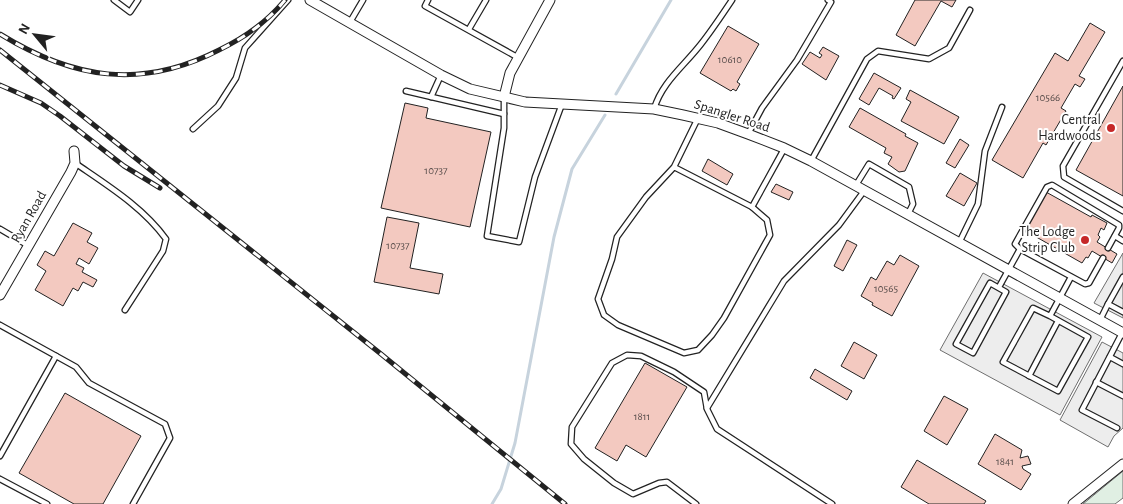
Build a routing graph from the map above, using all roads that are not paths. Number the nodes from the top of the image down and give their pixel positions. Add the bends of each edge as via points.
1 (114, 0) edge
2 (138, 0) edge
3 (288, 0) edge
4 (362, 0) edge
5 (428, 0) edge
6 (486, 0) edge
7 (550, 0) edge
8 (732, 0) edge
9 (828, 0) edge
10 (315, 1) edge
11 (970, 10) dead end
12 (350, 22) junction
13 (469, 29) junction
14 (518, 57) junction
15 (1123, 61) edge
16 (441, 75) junction
17 (406, 91) dead end
18 (431, 97) junction
19 (504, 97) junction
20 (562, 104) junction
21 (1002, 107) dead end
22 (654, 109) junction
23 (504, 114) junction
24 (698, 118) junction
25 (193, 129) dead end
26 (748, 134) junction
27 (784, 148) junction
28 (74, 151) dead end
29 (811, 161) junction
30 (75, 163) junction
31 (674, 167) junction
32 (860, 189) junction
33 (752, 207) junction
34 (1123, 211) edge
35 (908, 215) junction
36 (0, 229) edge
37 (1115, 236) junction
38 (1123, 241) edge
39 (959, 243) junction
40 (29, 246) junction
41 (1108, 248) dead end
42 (1020, 249) junction
43 (1103, 258) dead end
44 (1008, 270) junction
45 (1071, 277) junction
46 (1123, 277) edge
47 (999, 287) junction
48 (0, 295) edge
49 (1060, 298) junction
50 (1108, 304) junction
51 (125, 310) dead end
52 (1123, 312) edge
53 (1050, 316) junction
54 (1058, 321) junction
55 (1099, 321) junction
56 (0, 325) edge
57 (1122, 333) edge
58 (56, 356) junction
59 (1110, 357) junction
60 (1123, 364) edge
61 (1029, 376) junction
62 (1096, 382) junction
63 (1123, 396) edge
64 (707, 409) junction
65 (1117, 428) dead end
66 (0, 456) edge
67 (1123, 464) edge
68 (0, 479) edge
69 (47, 504) edge
70 (133, 504) edge
71 (696, 504) edge
72 (832, 504) edge
73 (1073, 504) edge

1 - 2 lane via 130,12
3 - 25 lane via 245,48 236,78 218,106
4 - 12 lane
5 - 13 lane via 425,6
6 - 13 lane
7 - 14 street
8 - 22 lane via 702,43 671,78
9 - 26 lane via 831,2 797,60 762,108
10 - 12 street, Spangler Road
11 - 29 lane via 950,48 929,59 878,50 868,59
12 - 16 street, Spangler Road
13 - 14 lane
14 - 19 street
15 - 34 lane via 1063,166 1064,177
16 - 18 lane
16 - 19 street, Spangler Road via 470,89
17 - 18 lane
18 - 23 lane
19 - 20 street, Spangler Road
19 - 23 lane
20 - 22 street, Spangler Road
20 - 23 lane via 535,177 519,242 486,236
21 - 39 lane via 985,151 978,204
22 - 24 street, Spangler Road
24 - 26 street, Spangler Road
24 - 31 lane
26 - 27 street, Spangler Road
27 - 29 street, Spangler Road
27 - 33 lane
28 - 30 street
29 - 32 street, Spangler Road
30 - 40 street, Ryan Road
30 - 51 lane via 155,224 166,239 163,251
31 - 33 lane
31 - 33 lane via 646,197 617,237 598,299 604,314 618,324 684,353 698,350 724,318 770,235 767,220
32 - 35 street, Spangler Road
32 - 35 lane via 868,164 909,187 913,204
32 - 64 lane via 839,224 784,282
35 - 39 street, Spangler Road
36 - 40 lane
37 - 38 lane
37 - 41 lane
37 - 42 lane via 1119,225 1052,186 1047,187 1015,244
39 - 44 street, Spangler Road
40 - 48 street, Ryan Road
42 - 44 lane
42 - 45 lane
43 - 45 lane via 1089,283
44 - 47 lane
44 - 49 street, Spangler Road
45 - 49 lane
46 - 50 lane
47 - 47 lane via 990,283 956,344 973,353 1006,292
49 - 53 lane
49 - 55 street, Spangler Road
50 - 52 lane
50 - 55 lane
53 - 54 lane
53 - 61 lane via 1033,308 1003,362
54 - 61 lane
54 - 61 lane via 1088,337 1058,391
55 - 57 street, Spangler Road
56 - 58 lane
57 - 59 lane
58 - 66 lane
58 - 70 lane via 76,368 89,383 165,424 170,438
59 - 60 lane
59 - 62 lane
62 - 63 lane
62 - 65 lane via 1082,410
64 - 71 lane via 704,392 642,356 627,355 612,363 572,427 571,444 614,483 633,494 659,482 667,482
64 - 72 lane via 717,429
67 - 73 street
68 - 69 lane

